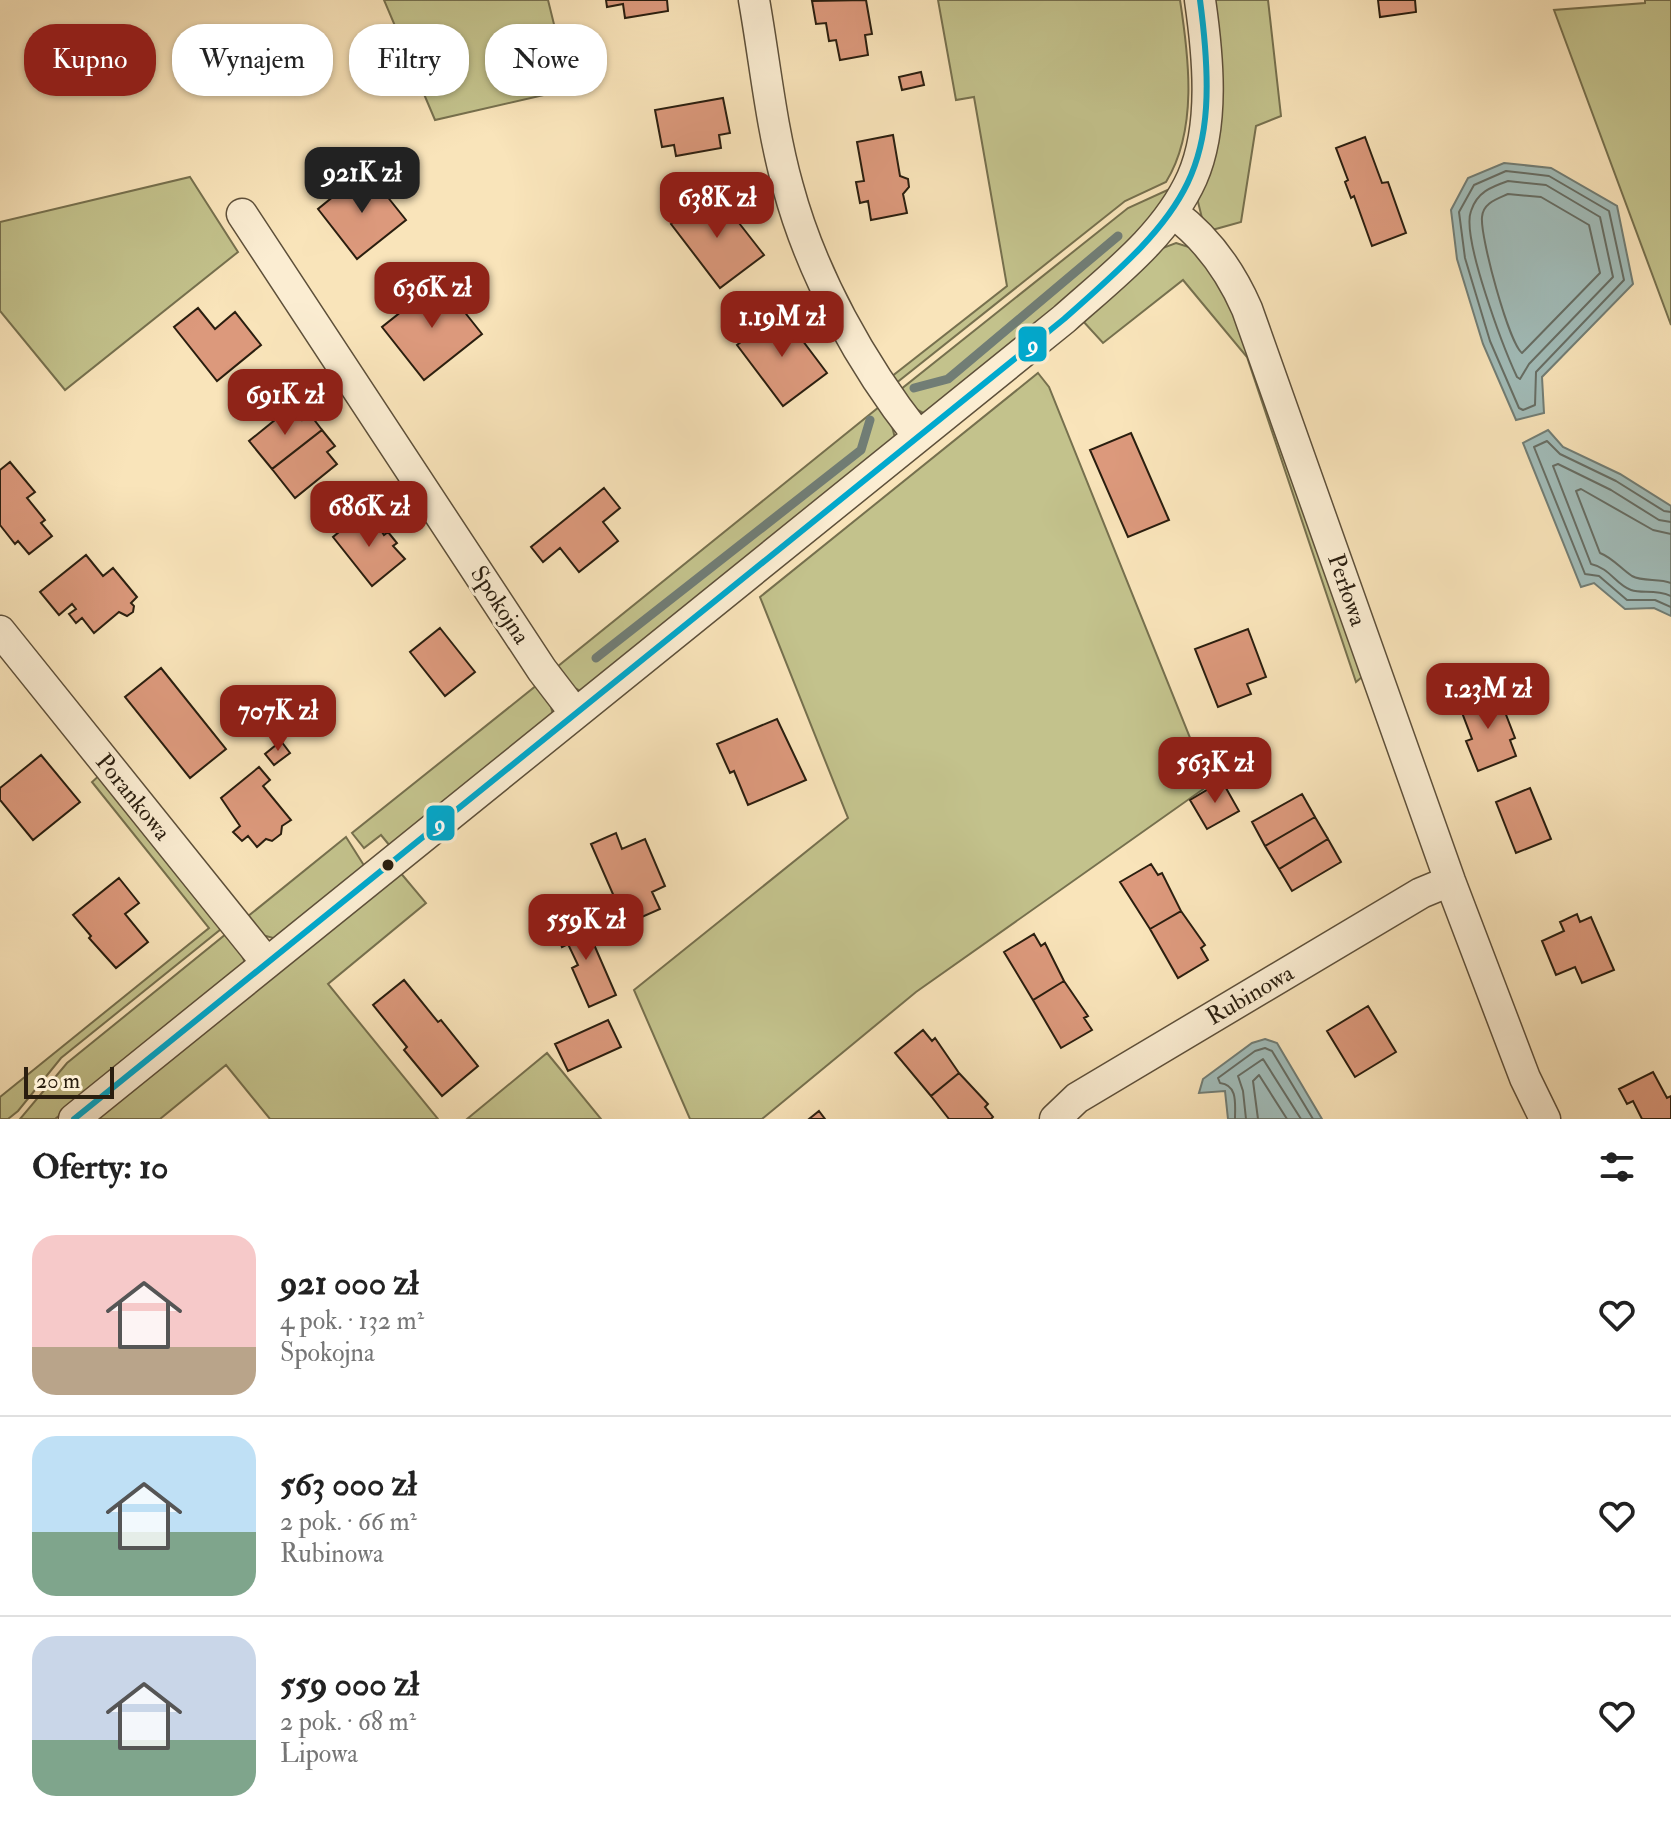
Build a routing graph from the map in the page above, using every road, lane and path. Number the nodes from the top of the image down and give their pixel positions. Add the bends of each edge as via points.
1 (754, 0) edge
2 (1200, 0) edge
3 (1173, 213) junction
4 (242, 214) dead end
5 (918, 436) junction
6 (0, 631) edge
7 (575, 713) junction
8 (1450, 881) junction
9 (267, 963) junction
10 (75, 1119) edge
11 (1055, 1119) edge
12 (1545, 1119) edge

1 - 5 street via 787,184 809,252 885,393
2 - 3 street via 1206,114 1193,176
3 - 5 street via 1064,319
3 - 8 street, Perłowa via 1224,264 1247,309
4 - 7 street, Spokojna
5 - 7 street
6 - 9 street, Porankowa
7 - 9 street
8 - 11 street, Rubinowa via 1193,1028 1077,1098
8 - 12 street, Perłowa
9 - 10 street

